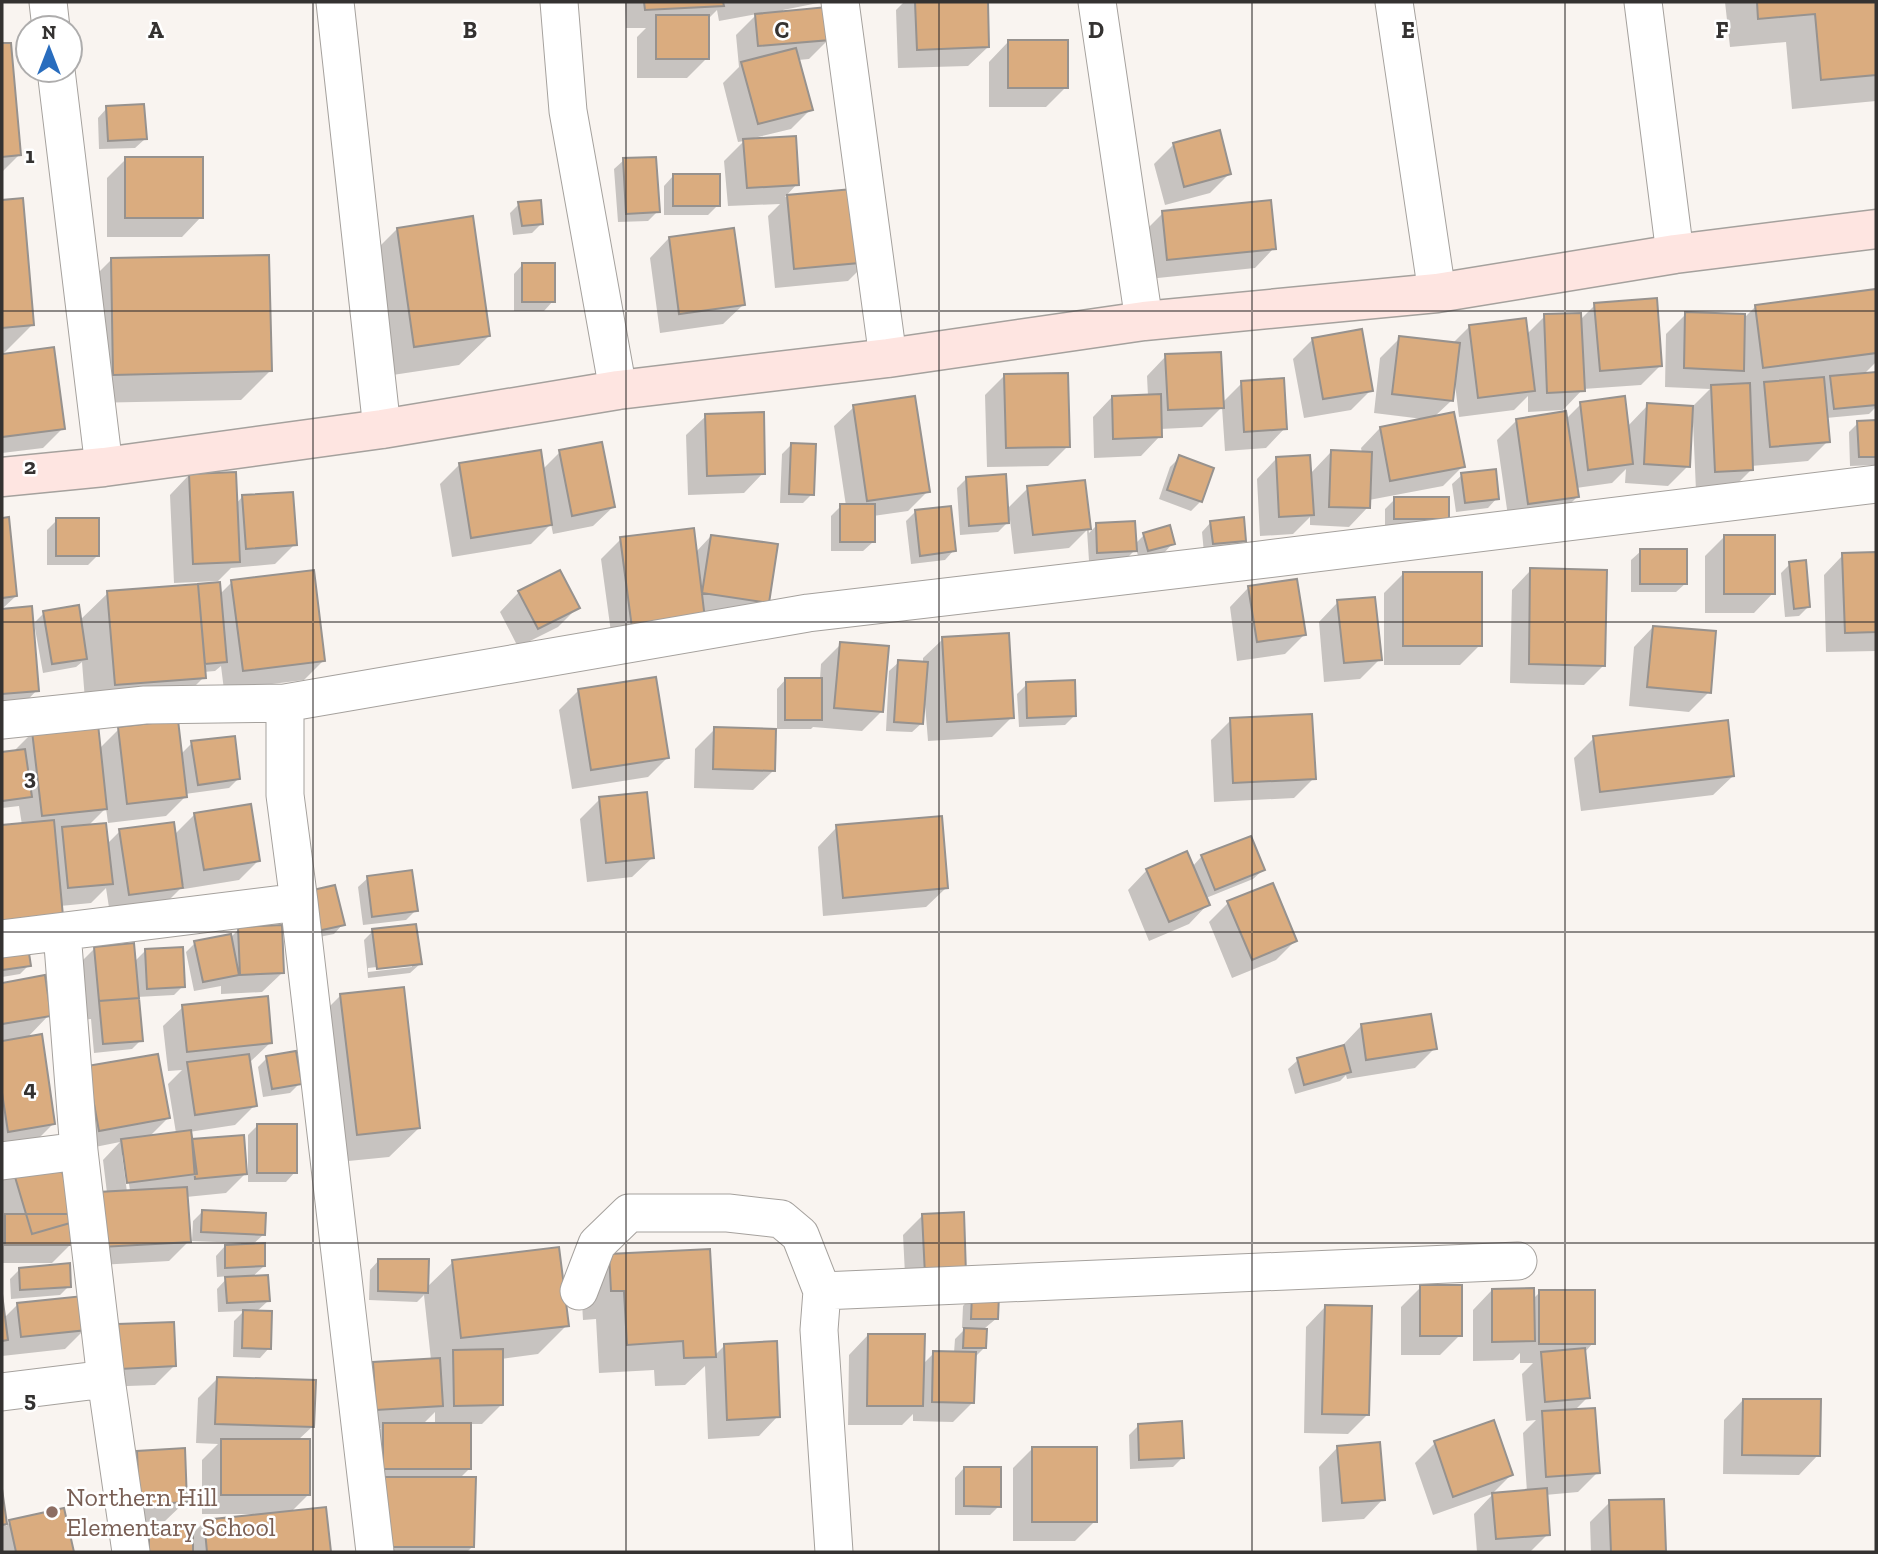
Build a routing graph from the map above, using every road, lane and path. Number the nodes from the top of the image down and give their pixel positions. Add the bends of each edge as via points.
1 (335, 2) edge
2 (559, 2) edge
3 (840, 2) edge
4 (1097, 2) edge
5 (1394, 2) edge
6 (1643, 2) edge
7 (58, 84) edge
8 (1876, 229) edge
9 (1675, 254) junction
10 (1437, 293) junction
11 (1144, 321) junction
12 (888, 358) junction
13 (618, 390) junction
14 (382, 429) junction
15 (104, 467) junction
16 (2, 477) edge
17 (1876, 484) edge
18 (285, 703) junction
19 (2, 720) edge
20 (299, 902) junction
21 (62, 932) junction
22 (2, 939) edge
23 (79, 1151) junction
24 (2, 1161) edge
25 (1518, 1261) dead end
26 (579, 1291) dead end
27 (821, 1291) junction
28 (106, 1379) junction
29 (2, 1392) edge
30 (131, 1552) edge
31 (375, 1552) edge
32 (834, 1552) edge

1 - 14 street
2 - 13 street via 568,110
3 - 12 street
4 - 11 street
5 - 10 street
6 - 9 street
7 - 15 street
8 - 9 street
9 - 10 street
10 - 11 street
11 - 12 street
12 - 13 street
13 - 14 street
14 - 15 street
15 - 16 street
17 - 18 street via 808,613
18 - 19 street via 145,705
18 - 20 street via 285,794
20 - 21 street
20 - 31 street
21 - 22 street
21 - 23 street
23 - 24 street
23 - 28 street
25 - 27 street
26 - 27 street via 597,1244 629,1213 728,1213 781,1219 800,1235
27 - 32 street
28 - 29 street
28 - 30 street

